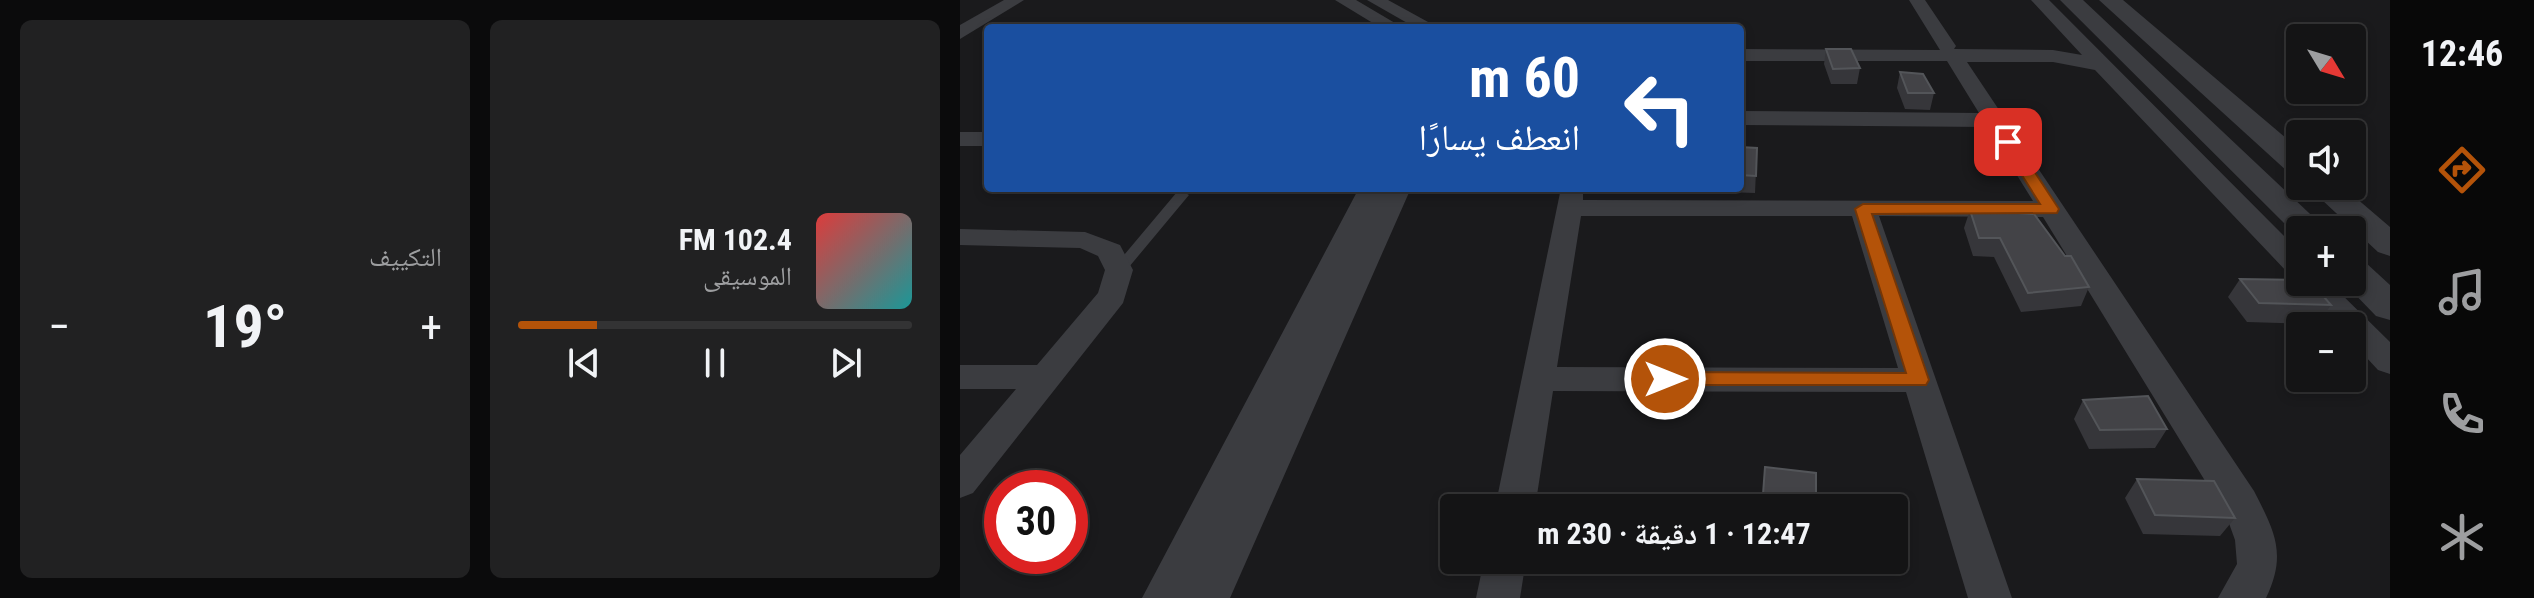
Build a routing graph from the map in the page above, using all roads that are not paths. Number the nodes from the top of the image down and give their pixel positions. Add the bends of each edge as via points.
1 (1016, 0) edge
2 (1343, 0) edge
3 (1375, 0) edge
4 (1917, 0) edge
5 (2039, 0) edge
6 (2071, 0) edge
7 (2110, 0) edge
8 (1388, 24) edge
9 (1422, 24) edge
10 (960, 33) edge
11 (2075, 37) junction
12 (1744, 45) edge
13 (1950, 51) junction
14 (1744, 55) edge
15 (2103, 65) junction
16 (2187, 111) junction
17 (2237, 111) junction
18 (1744, 118) edge
19 (1994, 120) junction
20 (960, 139) edge
21 (984, 139) edge
22 (2286, 154) edge
23 (1370, 192) edge
24 (1396, 192) edge
25 (1182, 195) dead end
26 (1571, 198) edge
27 (2339, 200) edge
28 (1863, 209) junction
29 (2051, 209) junction
30 (2296, 216) edge
31 (960, 237) edge
32 (2390, 245) edge
33 (2286, 255) edge
34 (1119, 270) junction
35 (2366, 284) edge
36 (2326, 296) edge
37 (2390, 307) edge
38 (2390, 362) edge
39 (960, 377) edge
40 (1046, 377) junction
41 (1538, 379) junction
42 (1919, 380) junction
43 (960, 482) edge
44 (1517, 494) edge
45 (1502, 574) edge
46 (1164, 598) edge
47 (1208, 598) edge
48 (1498, 598) edge
49 (1990, 598) edge
50 (2240, 598) edge

1 - 10 street
2 - 8 street
3 - 9 street
4 - 13 street
5 - 11 street
6 - 16 street
7 - 17 street
11 - 13 street via 2045,47
11 - 15 street
12 - 13 street
13 - 14 street
13 - 15 street via 2053,56
13 - 19 street
15 - 33 street
16 - 17 street
16 - 30 street
17 - 22 street
18 - 19 street
19 - 29 street
20 - 21 street
23 - 46 street
24 - 47 street
25 - 34 lane
26 - 28 street
26 - 41 street
27 - 32 street
28 - 29 street
28 - 42 street
29 - 50 street via 2255,533 2260,562 2251,588
31 - 34 street via 1085,240 1110,251
34 - 40 street via 1112,296
35 - 37 street
36 - 38 street
39 - 40 street
40 - 43 street
41 - 42 street
41 - 44 street
42 - 49 street
45 - 48 street

